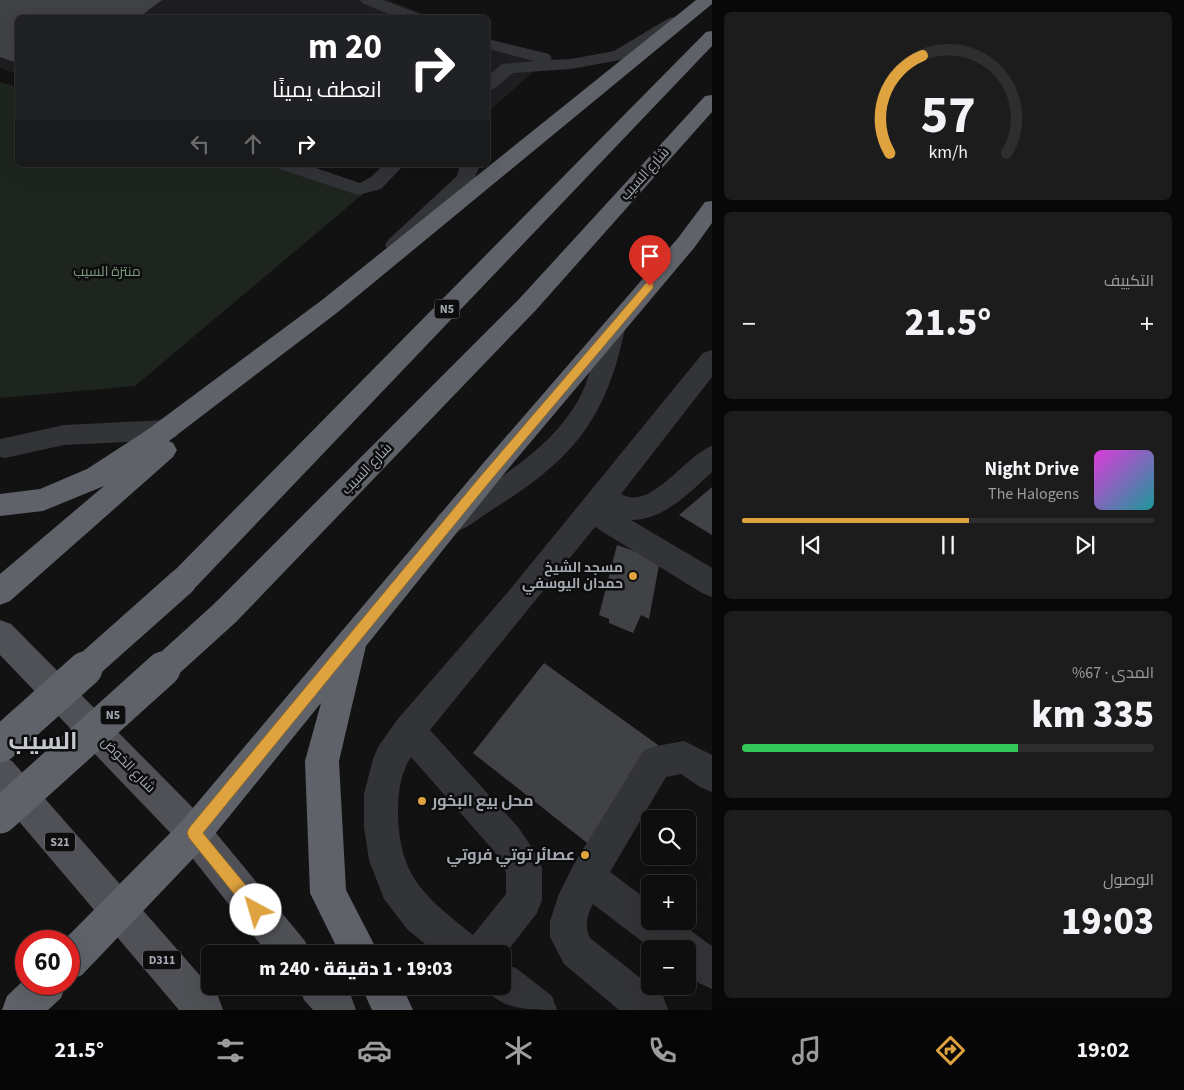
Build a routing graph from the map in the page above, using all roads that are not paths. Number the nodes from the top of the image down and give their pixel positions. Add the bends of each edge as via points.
1 (368, 0) edge
2 (703, 3) edge
3 (406, 15) edge
4 (712, 36) edge
5 (490, 45) edge
6 (490, 47) edge
7 (571, 64) junction
8 (508, 68) junction
9 (490, 83) edge
10 (712, 100) edge
11 (293, 167) edge
12 (392, 167) edge
13 (469, 167) edge
14 (712, 207) edge
15 (712, 219) edge
16 (686, 243) junction
17 (330, 306) junction
18 (712, 359) edge
19 (167, 430) junction
20 (5, 448) dead end
21 (712, 456) edge
22 (598, 503) junction
23 (0, 505) edge
24 (712, 584) edge
25 (0, 592) edge
26 (0, 634) edge
27 (354, 639) junction
28 (409, 731) junction
29 (0, 745) edge
30 (0, 773) edge
31 (712, 775) edge
32 (0, 816) edge
33 (194, 833) junction
34 (587, 878) junction
35 (120, 910) junction
36 (671, 940) edge
37 (285, 945) edge
38 (355, 945) edge
39 (456, 945) edge
40 (489, 945) edge
41 (80, 951) edge
42 (696, 958) edge
43 (712, 970) edge
44 (511, 989) edge
45 (36, 995) edge
46 (325, 995) edge
47 (385, 995) edge
48 (21, 1010) edge
49 (204, 1010) edge
50 (337, 1010) edge
51 (394, 1010) edge
52 (538, 1010) edge
53 (649, 1010) edge

1 - 3 street
2 - 7 street via 618,55
2 - 17 highway
4 - 29 highway, N5, bridge via 182,582
5 - 7 street
6 - 8 street
7 - 8 street
8 - 9 street
10 - 32 highway, شارع السيب / N5, bridge via 528,304 225,613
11 - 12 street via 358,189 372,187
13 - 17 street via 466,178
14 - 16 highway
15 - 16 street
16 - 27 highway
17 - 19 highway
17 - 25 highway
18 - 22 street
19 - 20 street via 64,434
19 - 23 highway via 97,477 42,500
21 - 22 street via 661,500 642,510 626,510
22 - 24 street
22 - 28 street
26 - 33 main road, شارع الخوض
27 - 33 highway
27 - 38 highway via 322,760 328,893
28 - 39 street via 390,759 381,794 381,827 387,860 397,886 420,916
28 - 40 street via 506,839 524,868 524,900
30 - 35 main road, S21
31 - 34 street via 684,757 656,762
33 - 35 highway
33 - 37 main road, شارع الخوض
34 - 36 street
34 - 53 street via 568,920 569,937 577,951
35 - 41 highway
35 - 49 main road, D311
42 - 43 street
44 - 52 street
45 - 48 highway
46 - 50 main road
47 - 51 highway

